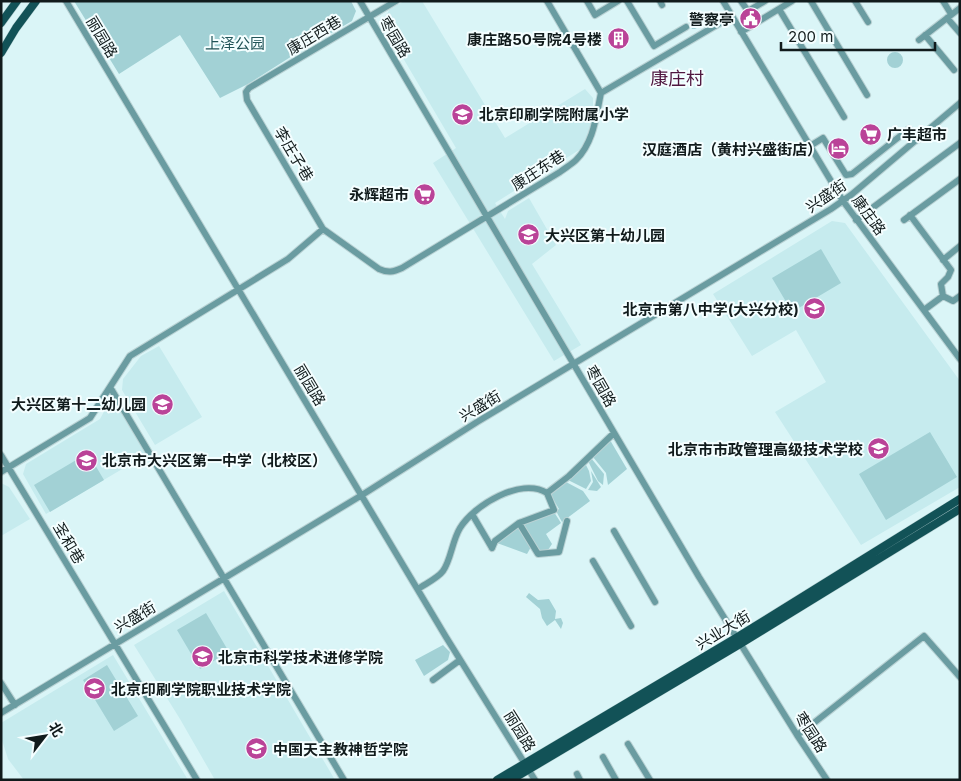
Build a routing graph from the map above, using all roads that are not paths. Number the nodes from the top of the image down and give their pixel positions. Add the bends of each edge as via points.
1 (17, 1) edge
2 (36, 1) edge
3 (66, 1) edge
4 (360, 1) edge
5 (396, 1) edge
6 (546, 1) edge
7 (587, 1) edge
8 (618, 1) edge
9 (626, 1) edge
10 (723, 1) edge
11 (741, 1) edge
12 (765, 1) edge
13 (792, 1) edge
14 (811, 1) edge
15 (855, 1) edge
16 (944, 1) edge
17 (960, 8) edge
18 (779, 9) junction
19 (732, 16) junction
20 (949, 16) junction
21 (369, 17) junction
22 (868, 22) dead end
23 (1, 23) edge
24 (686, 27) dead end
25 (741, 32) junction
26 (960, 34) edge
27 (925, 35) junction
28 (919, 40) dead end
29 (1, 53) edge
30 (954, 70) dead end
31 (246, 92) joint
32 (601, 93) junction
33 (867, 95) dead end
34 (960, 103) edge
35 (844, 117) dead end
36 (918, 140) junction
37 (960, 143) edge
38 (810, 146) junction
39 (960, 179) edge
40 (843, 202) junction
41 (910, 215) junction
42 (488, 217) junction
43 (856, 220) junction
44 (904, 220) dead end
45 (323, 229) junction
46 (960, 246) edge
47 (943, 260) junction
48 (239, 289) junction
49 (943, 296) junction
50 (960, 296) edge
51 (924, 310) junction
52 (960, 359) edge
53 (574, 364) junction
54 (110, 387) junction
55 (614, 432) junction
56 (1, 454) edge
57 (9, 467) junction
58 (1, 472) edge
59 (546, 493) junction
60 (362, 495) junction
61 (960, 499) edge
62 (960, 509) edge
63 (472, 514) junction
64 (567, 521) dead end
65 (519, 523) junction
66 (614, 531) dead end
67 (592, 561) dead end
68 (224, 578) junction
69 (418, 589) junction
70 (655, 602) dead end
71 (631, 626) dead end
72 (738, 641) junction
73 (116, 644) junction
74 (460, 660) junction
75 (960, 677) edge
76 (433, 680) dead end
77 (1, 682) edge
78 (15, 705) junction
79 (1, 713) edge
80 (797, 734) junction
81 (628, 744) dead end
82 (603, 756) dead end
83 (527, 766) junction
84 (197, 780) edge
85 (344, 780) edge
86 (497, 780) edge
87 (511, 780) edge
88 (535, 780) edge
89 (616, 780) edge
90 (650, 780) edge
91 (827, 780) edge

1 - 23 main road
2 - 29 main road
3 - 48 street, 丽园路
4 - 21 street, 枣园路
5 - 21 street, 康庄西巷
6 - 32 street
7 - 8 street via 595,15
9 - 24 street via 654,46
10 - 19 street, 康庄路
11 - 12 street via 748,11
13 - 18 street
14 - 33 street
15 - 22 street
16 - 20 street
17 - 20 street
18 - 25 street
18 - 35 street
19 - 25 street, 康庄路
19 - 32 street
20 - 26 street
20 - 27 street
21 - 31 street, 康庄西巷
21 - 42 street, 枣园路
25 - 38 street, 康庄路
27 - 28 street
27 - 30 street
31 - 45 street, 李庄子巷 via 247,100
32 - 42 street, 康庄东巷 via 593,130 576,160
34 - 36 street, 兴盛街
36 - 38 street via 909,129 852,174 846,175 823,138
36 - 40 street, 兴盛街
37 - 43 street
38 - 40 street, 康庄路
39 - 41 street
40 - 43 street, 康庄路
40 - 53 street, 兴盛街
41 - 44 street
41 - 47 street
42 - 45 street, 康庄东巷 via 394,272 378,270
42 - 53 street, 枣园路
43 - 51 street, 康庄路
45 - 48 street via 288,259
46 - 47 street
47 - 49 street via 951,270 941,284
48 - 54 street via 130,356
48 - 60 street, 丽园路
49 - 50 street via 953,301
49 - 51 street
51 - 52 street, 康庄路
53 - 55 street, 枣园路
53 - 60 street, 兴盛街
54 - 57 street via 90,418
54 - 68 street
55 - 59 street via 569,476
55 - 72 street, 枣园路
56 - 57 street, 圣和巷
57 - 58 street
57 - 73 street, 圣和巷
59 - 63 street via 528,489 508,492
59 - 65 street via 554,510
60 - 68 street, 兴盛街
60 - 69 street, 丽园路
61 - 72 main road, 兴业大街
62 - 72 main road, 兴业大街
63 - 65 street via 492,548 495,540
63 - 69 street via 460,528 442,573
64 - 65 street via 559,552 538,554
66 - 70 street
67 - 71 street
68 - 73 street, 兴盛街
68 - 85 street
69 - 74 street, 丽园路
72 - 80 street, 枣园路
72 - 83 main road, 兴业大街
73 - 78 street, 兴盛街
73 - 84 street, 圣和巷
74 - 76 street
74 - 83 street, 丽园路
75 - 80 street via 924,636
77 - 78 street
78 - 79 street, 兴盛街
80 - 91 street, 枣园路
81 - 90 street
82 - 89 street
83 - 86 main road, 兴业大街
83 - 87 main road, 兴业大街
83 - 88 street, 丽园路

